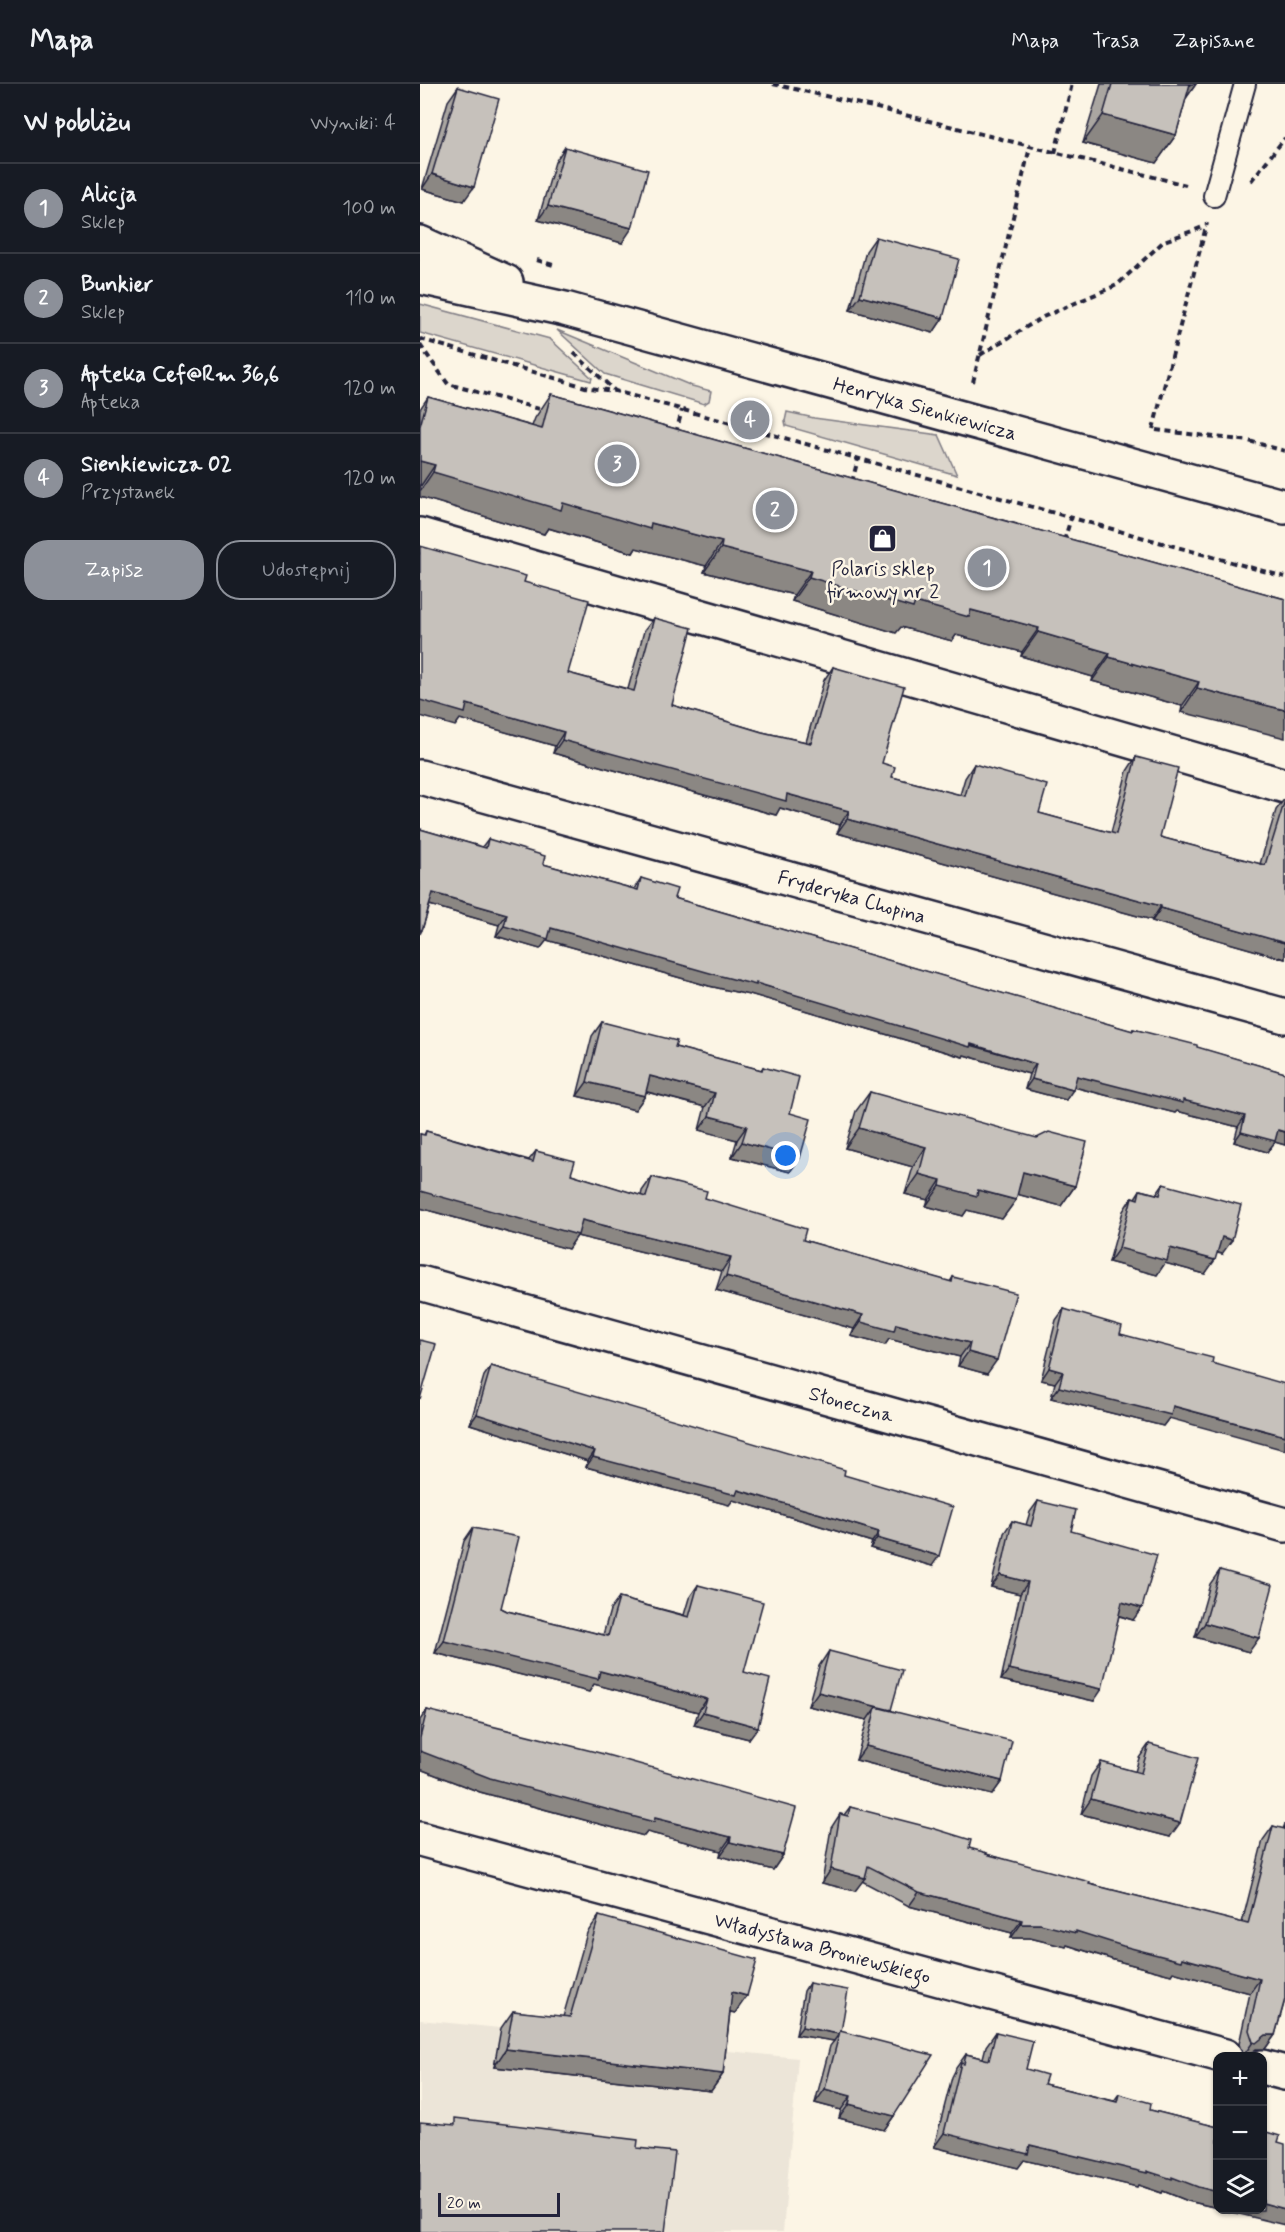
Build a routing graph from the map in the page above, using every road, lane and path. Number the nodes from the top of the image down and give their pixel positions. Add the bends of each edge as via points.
1 (773, 84) edge
2 (1072, 84) edge
3 (1245, 84) edge
4 (1285, 138) edge
5 (1030, 147) junction
6 (1055, 153) junction
7 (1181, 183) dead end
8 (1246, 188) dead end
9 (1214, 196) joint
10 (1213, 221) dead end
11 (1206, 226) junction
12 (420, 243) edge
13 (420, 277) edge
14 (565, 309) junction
15 (420, 339) edge
16 (420, 345) edge
17 (427, 354) junction
18 (980, 355) junction
19 (420, 358) edge
20 (972, 385) dead end
21 (682, 410) junction
22 (549, 412) edge
23 (1153, 429) dead end
24 (675, 436) edge
25 (858, 459) junction
26 (851, 485) edge
27 (1285, 507) edge
28 (1071, 518) junction
29 (420, 535) edge
30 (1064, 544) edge
31 (1285, 577) edge
32 (420, 777) edge
33 (1285, 786) edge
34 (1285, 1016) edge
35 (420, 1283) edge
36 (1285, 1525) edge
37 (420, 1839) edge
38 (1213, 2053) edge
39 (1267, 2068) edge
40 (1285, 2073) edge

1 - 5 path
2 - 6 path
3 - 9 lane
4 - 8 path
5 - 6 path
5 - 18 path
6 - 7 path
9 - 11 path
10 - 11 path
11 - 18 path via 1164,241 1117,285 1043,317
11 - 23 path
12 - 14 street, Henryka Sienkiewicza
13 - 14 street, Henryka Sienkiewicza
14 - 27 street, Henryka Sienkiewicza
15 - 21 path via 589,388 615,391
16 - 17 path
17 - 19 path
17 - 22 path via 448,384
18 - 20 path
21 - 24 path
21 - 25 path
25 - 26 path
25 - 28 path
28 - 30 path
28 - 31 path
29 - 33 street
32 - 34 street, Fryderyka Chopina
35 - 36 street, Słoneczna
37 - 38 street, Władysława Broniewskiego
39 - 40 street

